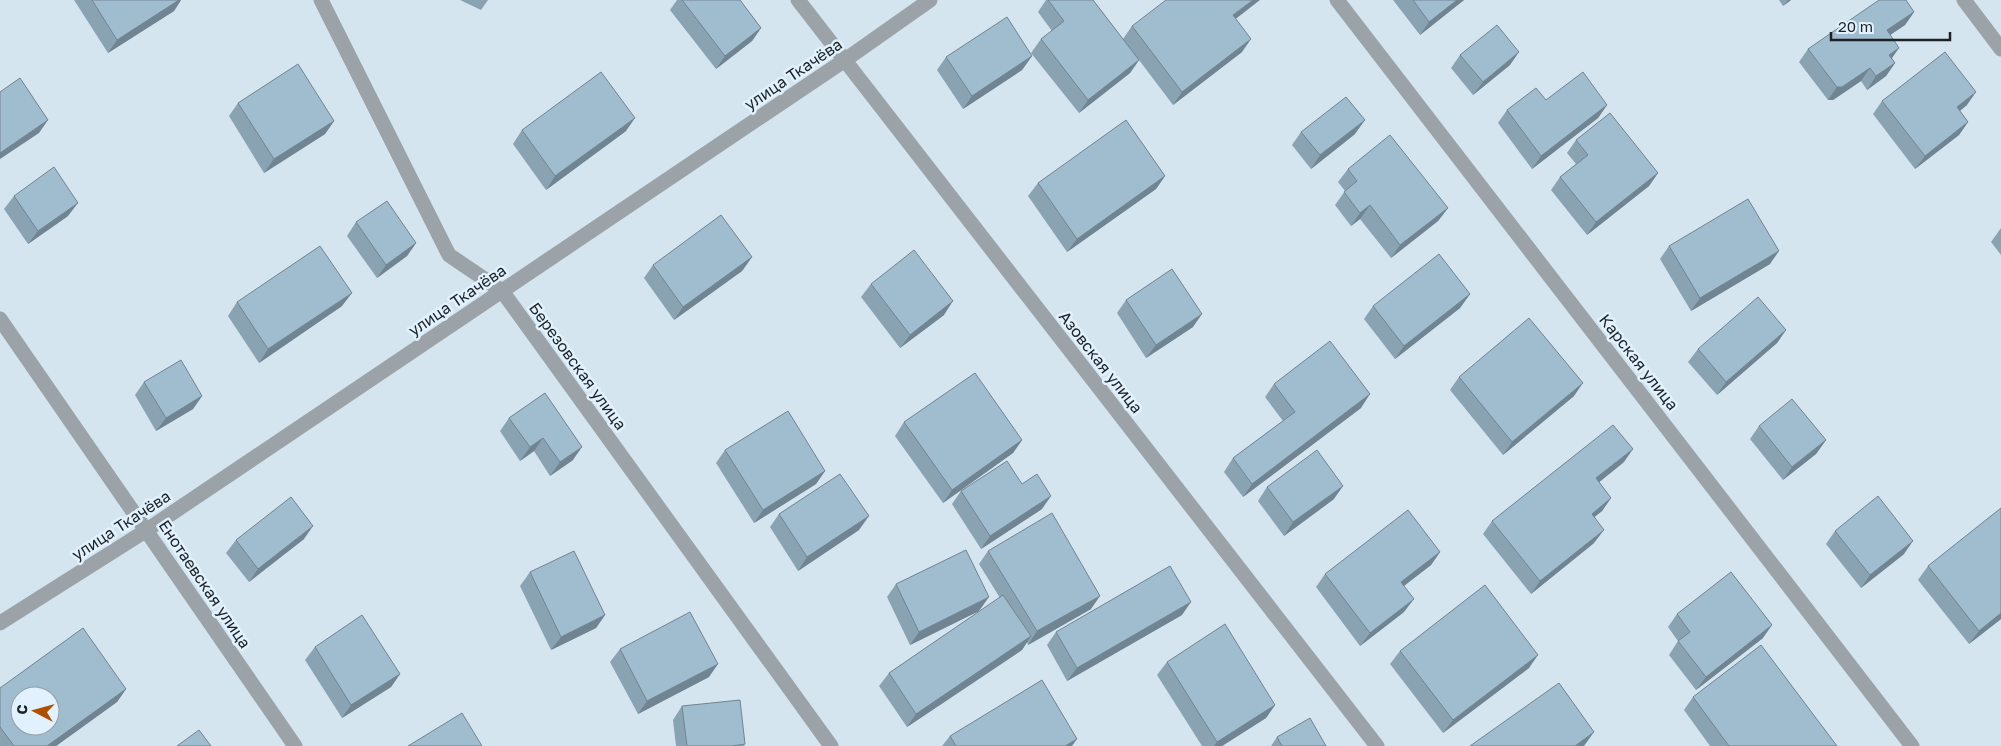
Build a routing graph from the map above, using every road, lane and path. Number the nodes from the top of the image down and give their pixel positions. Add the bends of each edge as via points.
1 (320, 0) edge
2 (798, 0) edge
3 (930, 0) edge
4 (1338, 0) edge
5 (1964, 0) edge
6 (2001, 49) edge
7 (844, 60) junction
8 (502, 290) junction
9 (0, 319) edge
10 (147, 530) junction
11 (0, 623) edge
12 (295, 746) edge
13 (830, 746) edge
14 (1377, 746) edge
15 (1912, 746) edge

1 - 8 street, Березовская улица via 448,255
2 - 7 street, Азовская улица
3 - 7 street, улица Ткачёва
4 - 15 street, Карская улица
5 - 6 street
7 - 8 street, улица Ткачёва
7 - 14 street, Азовская улица
8 - 10 street, улица Ткачёва
8 - 13 street, Березовская улица
9 - 10 street, Енотаевская улица
10 - 11 street, улица Ткачёва
10 - 12 street, Енотаевская улица

